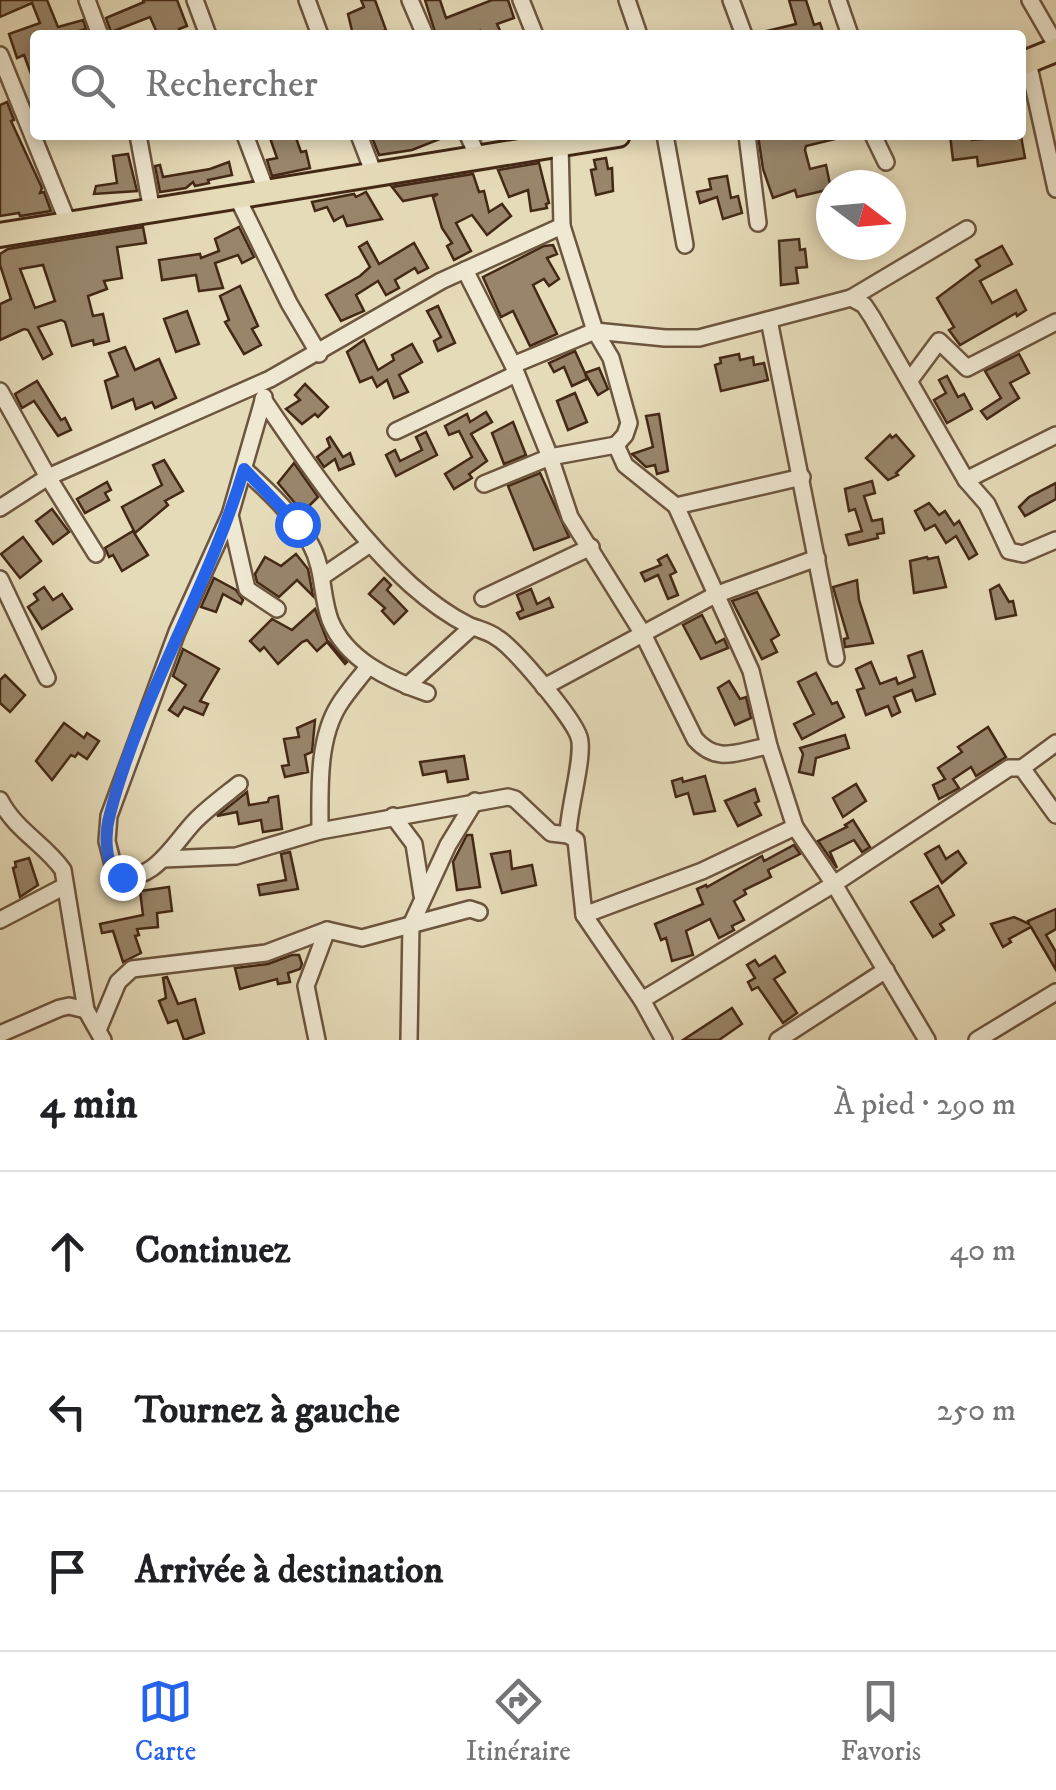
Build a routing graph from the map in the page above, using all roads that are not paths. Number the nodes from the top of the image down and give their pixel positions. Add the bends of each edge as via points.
1 (87, 0) edge
2 (195, 0) edge
3 (307, 0) edge
4 (410, 0) edge
5 (521, 0) edge
6 (627, 0) edge
7 (732, 0) edge
8 (838, 0) edge
9 (1030, 0) edge
10 (98, 30) edge
11 (206, 30) edge
12 (318, 30) edge
13 (423, 30) edge
14 (533, 30) edge
15 (637, 30) edge
16 (742, 30) edge
17 (848, 30) edge
18 (1056, 48) edge
19 (0, 55) edge
20 (1026, 62) edge
21 (1026, 70) edge
22 (30, 129) edge
23 (34, 140) edge
24 (139, 140) edge
25 (247, 140) edge
26 (361, 140) edge
27 (571, 140) edge
28 (666, 140) edge
29 (748, 140) edge
30 (876, 140) edge
31 (473, 146) edge
32 (1052, 154) edge
33 (886, 162) dead end
34 (374, 174) junction
35 (1056, 189) edge
36 (267, 194) junction
37 (238, 197) junction
38 (152, 211) junction
39 (758, 223) dead end
40 (69, 225) junction
41 (562, 226) junction
42 (967, 229) dead end
43 (0, 235) edge
44 (685, 245) dead end
45 (465, 270) junction
46 (851, 298) junction
47 (769, 320) junction
48 (1056, 322) edge
49 (595, 330) junction
50 (319, 354) junction
51 (515, 369) junction
52 (270, 379) junction
53 (910, 380) junction
54 (0, 391) edge
55 (263, 399) junction
56 (396, 432) dead end
57 (1056, 436) edge
58 (616, 445) junction
59 (550, 457) junction
60 (244, 469) junction
61 (802, 477) junction
62 (48, 478) junction
63 (966, 480) junction
64 (484, 484) dead end
65 (676, 506) junction
66 (0, 508) edge
67 (230, 516) junction
68 (1056, 540) edge
69 (370, 544) junction
70 (591, 547) junction
71 (96, 554) dead end
72 (816, 558) junction
73 (323, 576) junction
74 (0, 579) edge
75 (715, 596) junction
76 (483, 598) dead end
77 (276, 609) dead end
78 (472, 627) junction
79 (643, 634) junction
80 (836, 658) dead end
81 (368, 667) junction
82 (47, 678) dead end
83 (407, 686) junction
84 (544, 687) junction
85 (427, 694) dead end
86 (1056, 742) edge
87 (769, 746) junction
88 (1022, 768) junction
89 (239, 784) dead end
90 (475, 801) junction
91 (1, 806) edge
92 (1056, 815) edge
93 (393, 816) junction
94 (795, 827) junction
95 (320, 831) junction
96 (568, 835) junction
97 (163, 859) junction
98 (834, 884) junction
99 (65, 886) junction
100 (422, 895) junction
101 (478, 912) dead end
102 (584, 915) junction
103 (0, 920) edge
104 (411, 924) junction
105 (327, 930) junction
106 (886, 970) junction
107 (1056, 992) edge
108 (642, 1000) junction
109 (86, 1010) junction
110 (0, 1034) edge
111 (100, 1035) edge
112 (317, 1040) edge
113 (409, 1040) edge
114 (664, 1040) edge
115 (778, 1040) edge
116 (927, 1040) edge
117 (977, 1040) edge

1 - 10 street
2 - 11 street
3 - 12 street
4 - 13 street
5 - 14 street
6 - 15 street
7 - 16 street
8 - 17 street
9 - 18 street
18 - 20 highway
19 - 22 street
21 - 32 street
23 - 40 street
24 - 38 street
25 - 36 street
26 - 34 street
27 - 31 highway
27 - 41 street
28 - 44 street
29 - 39 street
30 - 33 street
31 - 34 highway
32 - 35 street
34 - 36 highway
36 - 37 highway
37 - 38 highway
37 - 50 street
38 - 40 highway
40 - 43 highway
41 - 45 street
41 - 49 street
42 - 46 street
45 - 50 street
45 - 51 street
46 - 47 street
46 - 53 street via 864,305
47 - 49 street via 699,338
47 - 61 street
48 - 53 street via 967,368 938,341
49 - 51 street
49 - 58 street via 611,358 629,423
50 - 52 street
51 - 56 street
51 - 59 street
52 - 55 street
52 - 62 street
53 - 63 street
54 - 62 street
55 - 60 street
55 - 69 street
57 - 63 street
58 - 59 street
58 - 65 street via 625,465
59 - 64 street
59 - 70 street via 570,517
60 - 67 street
60 - 73 street via 297,524
61 - 65 street
61 - 72 street
62 - 66 street
62 - 71 street
63 - 68 street via 987,504 1009,552 1023,554
65 - 75 street
67 - 77 street via 248,589
67 - 97 street via 177,632 109,816 115,874 144,873
69 - 73 street
69 - 78 street via 414,587
70 - 76 street
70 - 79 street
72 - 75 street
72 - 80 street
73 - 81 street via 331,622
74 - 82 street
75 - 79 street
75 - 87 street via 751,670
78 - 83 street
78 - 84 street via 510,646
79 - 84 street
79 - 87 street via 706,752
81 - 83 street
81 - 95 street via 338,706 326,735
83 - 85 street
84 - 96 street via 575,727 581,746
86 - 88 street
87 - 94 street
88 - 92 street
88 - 98 street via 1009,768
89 - 97 street
90 - 93 street
90 - 96 street via 515,799 551,833
90 - 100 street
91 - 99 street via 56,860
93 - 95 street
93 - 100 street via 414,844
94 - 98 street
94 - 102 street
95 - 97 street via 236,856
96 - 102 street via 576,840
98 - 106 street
98 - 108 street
99 - 103 street
99 - 109 street
100 - 104 street
101 - 104 street
102 - 108 street
104 - 105 street via 362,938
104 - 113 street
105 - 111 street via 266,953 132,969 118,982
105 - 112 street via 306,986
106 - 115 street
106 - 116 street
107 - 117 street
108 - 114 street
109 - 110 street via 60,1008
109 - 111 street

